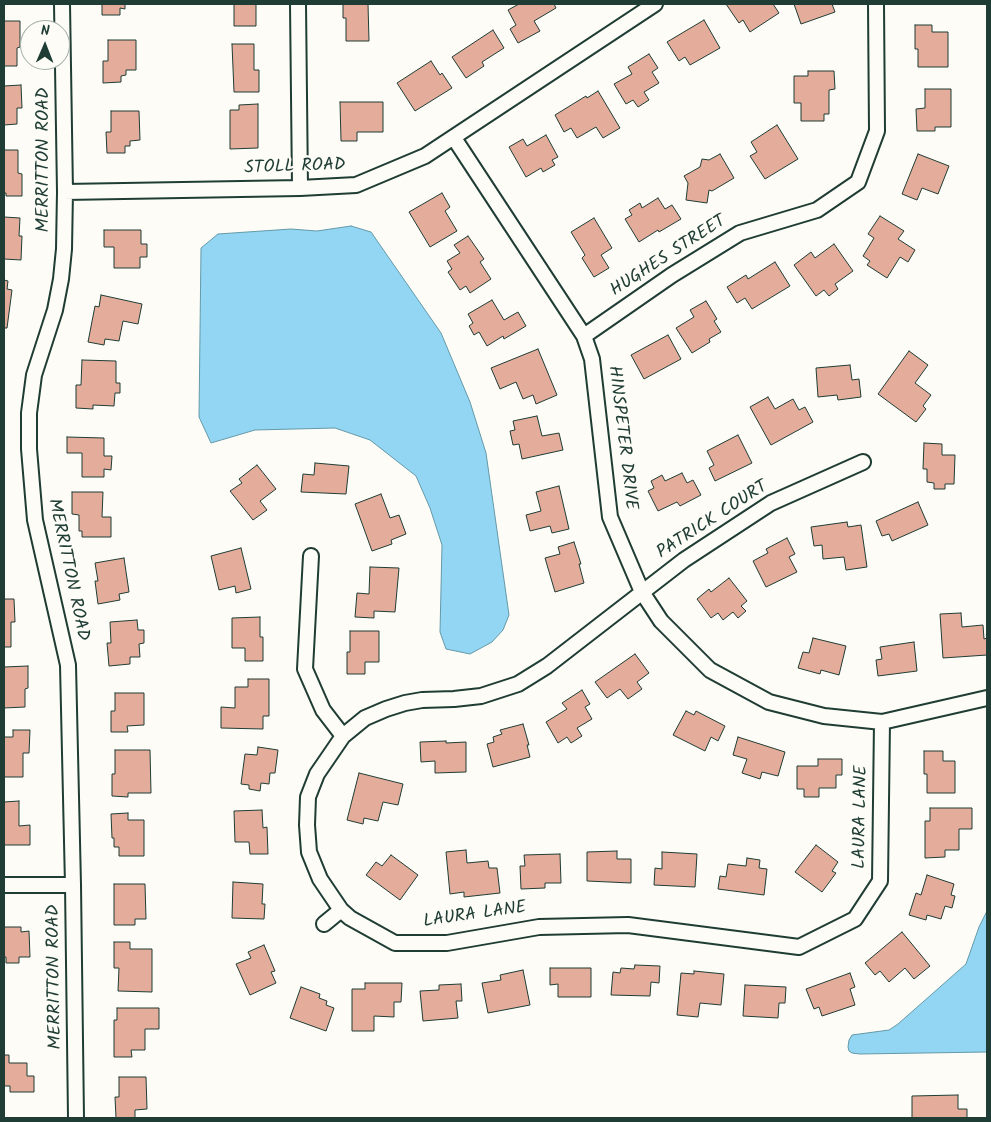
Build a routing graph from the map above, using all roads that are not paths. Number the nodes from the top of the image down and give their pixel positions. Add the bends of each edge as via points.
1 (62, 4) edge
2 (298, 4) edge
3 (654, 4) edge
4 (876, 4) edge
5 (454, 138) junction
6 (300, 188) junction
7 (65, 192) junction
8 (584, 336) junction
9 (863, 462) dead end
10 (311, 556) dead end
11 (642, 592) junction
12 (987, 698) edge
13 (882, 722) junction
14 (343, 736) junction
15 (4, 885) edge
16 (73, 885) junction
17 (340, 910) junction
18 (324, 924) dead end
19 (76, 1118) edge

1 - 7 street, MERRITTON ROAD
2 - 6 street
3 - 5 street, STOLL ROAD
4 - 8 street, HUGHES STREET via 877,131 858,182 817,210 740,233
5 - 6 street, STOLL ROAD via 425,156 356,184
5 - 8 street, HINSPETER DRIVE
6 - 7 street, STOLL ROAD
7 - 16 street, MERRITTON ROAD via 61,279 55,310 34,375 29,449 35,520 68,665
8 - 11 street, HINSPETER DRIVE via 592,359 610,516
9 - 11 street, PATRICK COURT via 771,503
10 - 14 street via 305,669 322,710
11 - 13 street, HINSPETER DRIVE via 661,621 710,670 769,702 824,716
11 - 14 street, LAURA LANE via 548,666 518,684 481,696 404,703 365,718
12 - 13 street, HINSPETER DRIVE
13 - 17 street, LAURA LANE via 880,881 855,919 799,947 628,925 539,927 447,943 395,943
14 - 17 street, LAURA LANE via 317,774 308,797 307,825 310,852 320,878
15 - 16 street
16 - 19 street, MERRITTON ROAD
17 - 18 street

